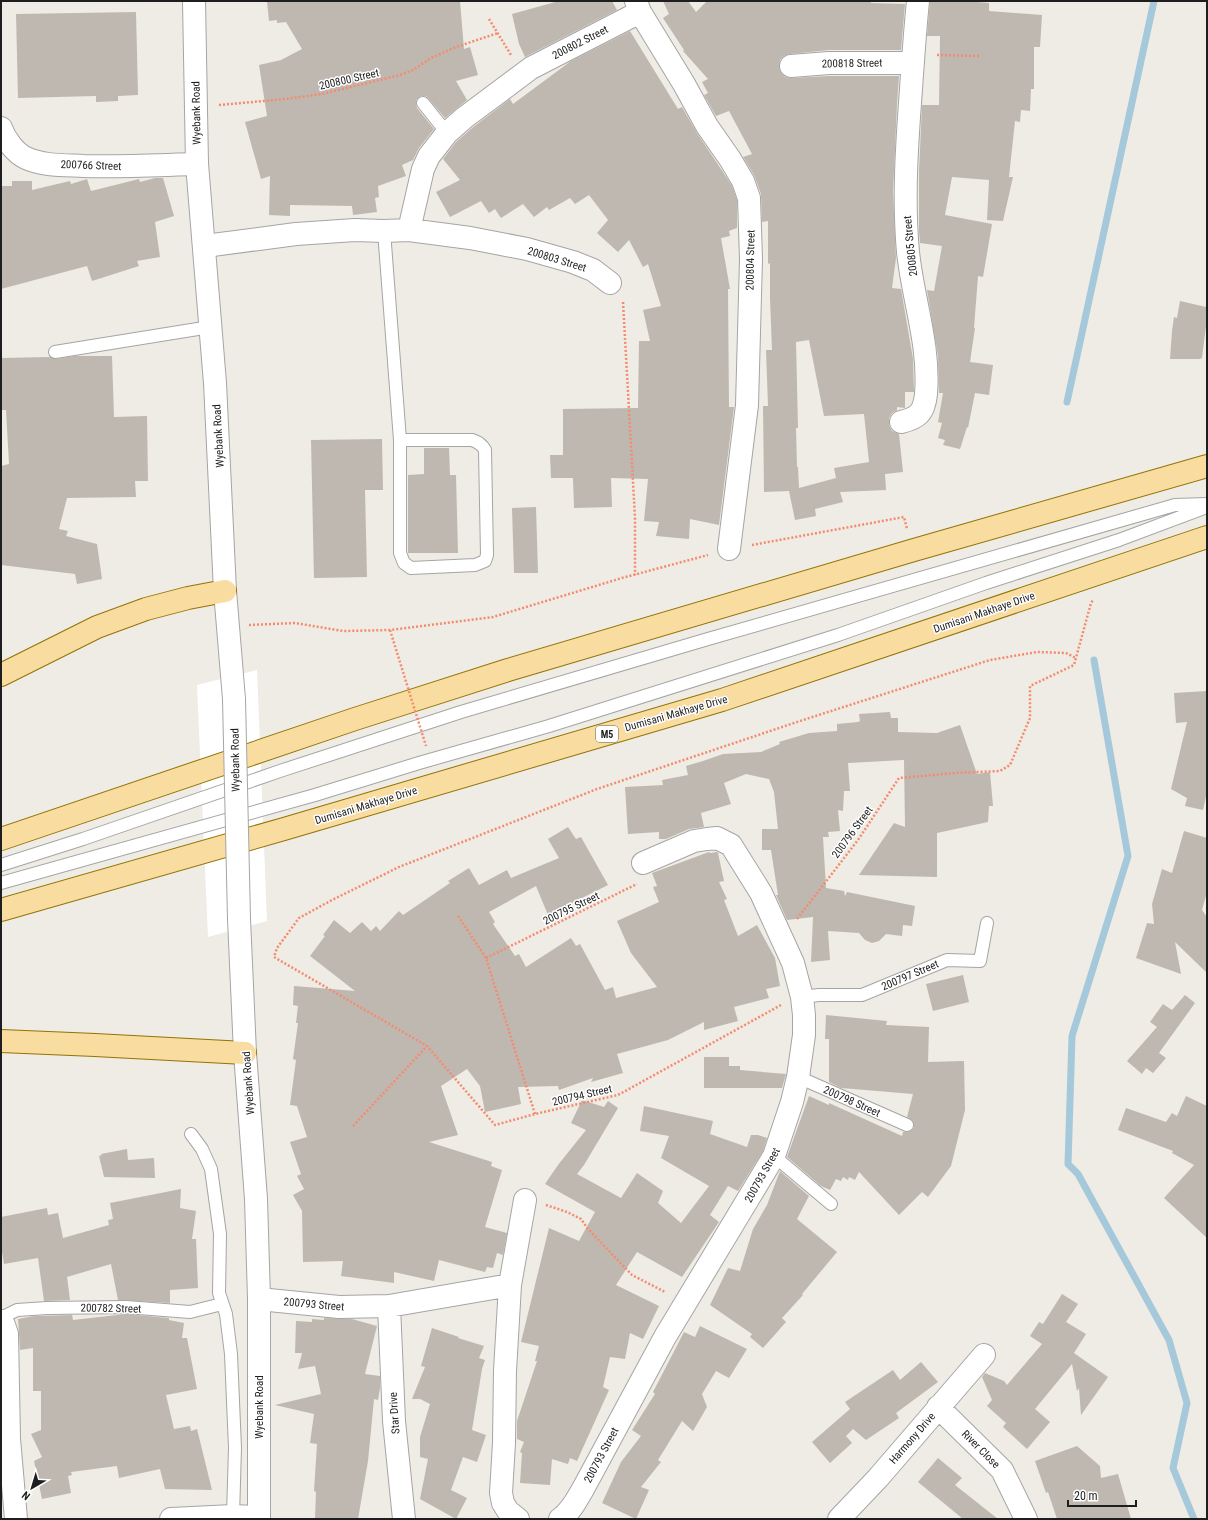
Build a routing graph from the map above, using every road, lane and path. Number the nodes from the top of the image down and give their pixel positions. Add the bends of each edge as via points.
1 (194, 1) edge
2 (918, 1) edge
3 (638, 6) edge
4 (489, 19) dead end
5 (498, 33) junction
6 (980, 56) dead end
7 (914, 59) junction
8 (790, 66) dead end
9 (522, 74) junction
10 (423, 103) dead end
11 (196, 108) junction
12 (1, 128) edge
13 (447, 133) junction
14 (197, 164) junction
15 (409, 230) junction
16 (384, 231) junction
17 (205, 246) junction
18 (610, 283) joint
19 (210, 328) junction
20 (55, 352) dead end
21 (900, 422) dead end
22 (400, 440) junction
23 (1207, 466) edge
24 (1207, 504) edge
25 (1207, 507) edge
26 (900, 518) dead end
27 (1207, 537) edge
28 (729, 549) junction
29 (635, 575) junction
30 (225, 591) junction
31 (1096, 598) dead end
32 (227, 626) junction
33 (390, 630) junction
34 (1076, 658) junction
35 (1, 674) edge
36 (426, 746) dead end
37 (1, 839) edge
38 (643, 863) joint
39 (1, 865) edge
40 (1, 883) edge
41 (1, 910) edge
42 (458, 916) dead end
43 (987, 923) dead end
44 (782, 938) junction
45 (486, 958) junction
46 (802, 997) junction
47 (1, 1041) edge
48 (428, 1046) junction
49 (245, 1054) junction
50 (798, 1077) junction
51 (535, 1114) junction
52 (907, 1125) dead end
53 (353, 1126) dead end
54 (190, 1134) dead end
55 (774, 1156) junction
56 (525, 1200) joint
57 (831, 1204) dead end
58 (510, 1285) junction
59 (259, 1299) junction
60 (686, 1302) junction
61 (222, 1304) junction
62 (389, 1306) junction
63 (1, 1318) edge
64 (1, 1321) edge
65 (984, 1355) dead end
66 (938, 1408) junction
67 (233, 1516) junction
68 (259, 1518) edge
69 (16, 1519) edge
70 (171, 1519) edge
71 (404, 1519) edge
72 (518, 1519) edge
73 (560, 1519) edge
74 (839, 1519) edge
75 (1026, 1519) edge

1 - 11 street, Wyebank Road
2 - 7 street, 200805 Street
3 - 9 street, 200802 Street
3 - 28 street, 200804 Street via 707,126 743,181 749,198 751,259 748,405
4 - 5 path
5 - 9 path
5 - 11 path, 200800 Street via 441,54 413,70 322,94
6 - 7 path
7 - 8 street, 200818 Street
7 - 21 street, 200805 Street via 907,140 908,253 923,334 926,395 919,414 914,419
9 - 13 street, 200802 Street
10 - 13 lane
11 - 14 street, Wyebank Road
12 - 14 street, 200766 Street via 14,148 26,158 42,162 120,167
13 - 15 street, 200802 Street via 429,156 423,169
14 - 17 street, Wyebank Road
15 - 16 street, 200803 Street
15 - 18 street, 200803 Street via 527,249 593,270
16 - 17 street, 200803 Street via 296,234
16 - 22 lane
17 - 19 street, Wyebank Road
18 - 29 path via 622,297 625,314 635,518
19 - 20 lane
19 - 30 street, Wyebank Road
22 - 22 lane via 472,440 484,446 487,555 485,561 475,565 411,568 404,563 400,553
23 - 37 main road via 508,670
24 - 39 lane via 1175,505 1058,537 461,712
25 - 40 lane via 1119,540 838,635 563,722
26 - 28 path
27 - 41 main road, Dumisani Makhaye Drive / M5 via 722,700
28 - 29 path
29 - 33 path via 493,617
30 - 32 street, Wyebank Road
30 - 35 main road via 153,607 97,627
31 - 34 path via 1091,603
32 - 33 path via 295,623 343,631
32 - 49 street, Wyebank Road, bridge via 234,699
33 - 36 path, bridge
34 - 44 path, 200796 Street via 1074,664 1030,686 1030,718 1010,765 1000,772 899,778 858,840
34 - 48 path, 200794 Street via 1066,653 1037,652 990,660 785,726 597,789 399,866 299,918 277,948 274,957
38 - 44 street, 200793 Street via 694,841 717,838 723,840 736,852 761,894
38 - 45 path, 200795 Street via 647,879
42 - 45 path
43 - 46 lane, 200797 Street via 980,961 947,960 862,996
44 - 46 street, 200793 Street via 793,964
45 - 51 path
46 - 50 street, 200793 Street via 804,1035
46 - 51 path, 200794 Street via 778,1006 618,1095
47 - 49 main road
48 - 51 path, 200794 Street via 495,1125
48 - 53 path
49 - 59 street, Wyebank Road via 256,1199
50 - 52 lane, 200798 Street
50 - 55 street, 200793 Street
54 - 61 lane via 202,1149 211,1169 220,1234 219,1293
55 - 57 lane
55 - 60 street, 200793 Street
56 - 58 street
56 - 60 path via 567,1212 581,1220 632,1275
58 - 62 street, 200793 Street
58 - 72 street via 501,1493 508,1511
59 - 62 street, 200793 Street via 339,1307
59 - 68 street, Wyebank Road
60 - 73 street, 200793 Street via 583,1489 573,1506
61 - 63 lane, 200782 Street via 190,1312 126,1306 47,1308 17,1310
61 - 67 lane via 226,1314 231,1354 235,1448
62 - 71 street, Star Drive via 394,1420
64 - 69 street via 6,1334 9,1439
65 - 66 street, Harmony Drive
66 - 74 street, Harmony Drive
66 - 75 street, River Close via 1002,1470
67 - 68 street
67 - 70 street

